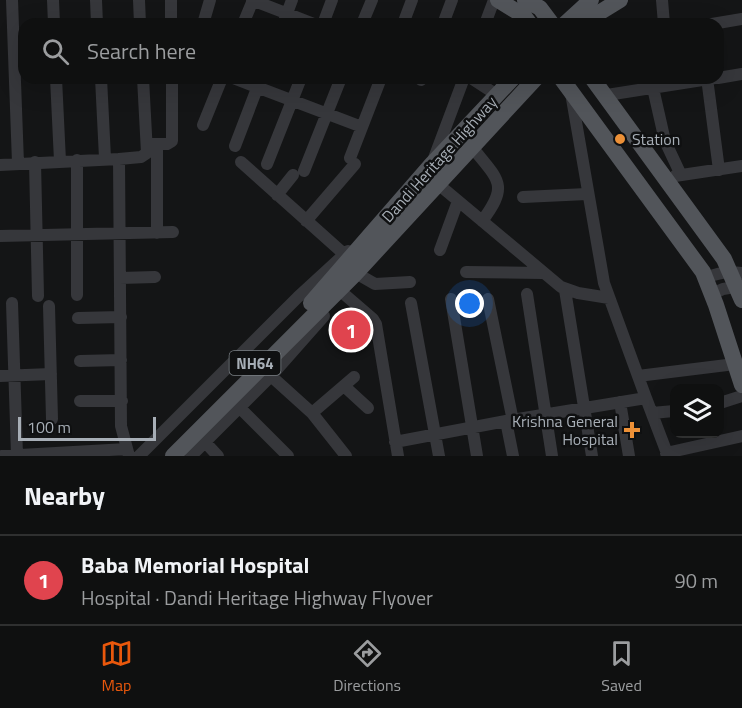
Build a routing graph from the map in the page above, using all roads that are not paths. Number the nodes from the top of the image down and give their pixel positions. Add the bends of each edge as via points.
1 (12, 0) edge
2 (53, 0) edge
3 (96, 0) edge
4 (139, 0) edge
5 (171, 0) edge
6 (210, 0) edge
7 (252, 0) edge
8 (292, 0) edge
9 (332, 0) edge
10 (372, 0) edge
11 (412, 0) edge
12 (452, 0) edge
13 (496, 0) edge
14 (525, 0) edge
15 (591, 0) edge
16 (620, 0) edge
17 (662, 0) edge
18 (54, 18) edge
19 (97, 18) edge
20 (140, 18) edge
21 (171, 18) edge
22 (205, 18) edge
23 (245, 18) edge
24 (283, 18) edge
25 (285, 18) edge
26 (325, 18) edge
27 (364, 18) edge
28 (404, 18) edge
29 (445, 18) edge
30 (488, 18) edge
31 (526, 18) edge
32 (548, 18) edge
33 (572, 18) edge
34 (592, 18) edge
35 (664, 18) edge
36 (742, 19) edge
37 (724, 22) edge
38 (742, 74) edge
39 (724, 76) edge
40 (56, 84) edge
41 (101, 84) edge
42 (144, 84) edge
43 (172, 84) edge
44 (220, 84) edge
45 (260, 84) edge
46 (262, 84) edge
47 (299, 84) edge
48 (339, 84) edge
49 (379, 84) edge
50 (462, 84) edge
51 (480, 84) edge
52 (507, 84) edge
53 (530, 84) edge
54 (565, 84) edge
55 (597, 84) edge
56 (659, 84) edge
57 (712, 84) edge
58 (571, 93) junction
59 (496, 95) junction
60 (607, 96) junction
61 (292, 100) junction
62 (327, 113) junction
63 (203, 125) dead end
64 (362, 127) junction
65 (152, 144) junction
66 (235, 146) dead end
67 (472, 147) junction
68 (105, 158) junction
69 (119, 159) junction
70 (77, 160) junction
71 (60, 161) junction
72 (34, 162) junction
73 (241, 162) dead end
74 (18, 163) junction
75 (267, 164) dead end
76 (0, 165) edge
77 (431, 165) junction
78 (742, 166) edge
79 (719, 170) junction
80 (673, 177) junction
81 (438, 184) junction
82 (587, 194) junction
83 (277, 195) junction
84 (523, 197) dead end
85 (458, 201) junction
86 (306, 221) junction
87 (482, 221) junction
88 (157, 232) junction
89 (173, 232) dead end
90 (120, 233) junction
91 (78, 234) junction
92 (36, 235) junction
93 (0, 236) edge
94 (373, 243) junction
95 (440, 250) dead end
96 (351, 268) junction
97 (466, 272) dead end
98 (542, 273) junction
99 (120, 278) junction
100 (156, 278) dead end
101 (705, 278) junction
102 (410, 282) dead end
103 (738, 283) edge
104 (565, 290) junction
105 (344, 294) junction
106 (527, 294) dead end
107 (712, 294) junction
108 (77, 295) dead end
109 (38, 296) dead end
110 (609, 298) junction
111 (450, 299) dead end
112 (488, 299) dead end
113 (12, 303) dead end
114 (411, 303) dead end
115 (49, 306) dead end
116 (121, 317) junction
117 (78, 318) dead end
118 (121, 360) junction
119 (80, 361) dead end
120 (735, 364) junction
121 (51, 374) junction
122 (0, 375) edge
123 (14, 375) junction
124 (271, 376) junction
125 (638, 376) junction
126 (354, 377) dead end
127 (742, 385) edge
128 (344, 386) junction
129 (742, 396) edge
130 (646, 398) junction
131 (80, 401) dead end
132 (122, 401) junction
133 (620, 402) junction
134 (724, 403) edge
135 (239, 407) junction
136 (368, 408) dead end
137 (584, 408) junction
138 (670, 411) edge
139 (312, 413) junction
140 (652, 413) junction
141 (546, 415) junction
142 (52, 418) dead end
143 (509, 421) junction
144 (472, 427) junction
145 (436, 434) junction
146 (742, 436) edge
147 (205, 442) junction
148 (395, 442) junction
149 (128, 452) edge
150 (667, 454) edge
151 (17, 455) edge
152 (2, 456) edge
153 (139, 456) edge
154 (163, 456) edge
155 (173, 456) edge
156 (191, 456) edge
157 (218, 456) edge
158 (288, 456) edge
159 (346, 456) edge
160 (398, 456) edge
161 (439, 456) edge
162 (477, 456) edge
163 (513, 456) edge
164 (552, 456) edge
165 (592, 456) edge
166 (629, 456) edge

1 - 74 street
2 - 18 street
3 - 19 street
4 - 20 street
5 - 21 street
6 - 22 street
7 - 23 street
7 - 24 street
8 - 25 street
9 - 26 street
10 - 27 street
11 - 28 street
12 - 29 street
13 - 30 street
13 - 31 main road
14 - 32 main road via 540,8
15 - 33 main road
16 - 34 main road
17 - 35 street
36 - 37 street
38 - 39 street
40 - 71 street
41 - 68 street
42 - 65 street
43 - 65 street via 172,141
44 - 63 street
45 - 66 street
46 - 61 street
47 - 61 street
48 - 62 street
49 - 64 street
50 - 77 street
51 - 59 street
52 - 59 main road, Dandi Heritage Highway / NH64
53 - 67 main road, NH64
54 - 58 main road
55 - 60 main road
56 - 60 street
56 - 80 street
57 - 79 street
58 - 82 street
58 - 101 main road
59 - 77 main road, Dandi Heritage Highway / NH64
60 - 80 main road
61 - 62 street
61 - 75 street
62 - 64 street
62 - 83 street via 299,173
64 - 86 street via 352,161
65 - 69 street via 145,156
65 - 88 street
67 - 81 main road, NH64
67 - 87 street via 499,187 494,206
68 - 69 street
68 - 70 street
69 - 90 street
70 - 71 street
70 - 91 street
71 - 72 street
72 - 74 street
72 - 92 street
73 - 83 street
74 - 76 street
77 - 94 main road, Dandi Heritage Highway / NH64
78 - 79 street
79 - 80 street
80 - 103 main road
81 - 85 street
81 - 94 main road, NH64
82 - 84 street
82 - 110 street
83 - 86 street
85 - 87 street
85 - 95 street
86 - 96 street
87 - 98 street
88 - 89 street
88 - 90 street
90 - 91 street
90 - 99 street
91 - 92 street
91 - 108 street
92 - 93 street
92 - 109 street
94 - 96 main road, NH64
96 - 102 street via 375,284
96 - 105 street
96 - 153 street via 298,297
96 - 154 main road, NH64
96 - 155 main road, NH64
97 - 98 street
98 - 104 street
99 - 100 street
99 - 116 street
101 - 103 street via 717,273
101 - 107 main road
103 - 107 street
104 - 110 street
104 - 137 street
105 - 124 street
105 - 148 street via 376,324
106 - 141 street
107 - 120 main road
110 - 125 street
111 - 144 street
112 - 143 street
113 - 123 street
114 - 145 street
115 - 121 street
116 - 117 street
116 - 118 street
118 - 119 street
118 - 132 street
120 - 125 street
120 - 127 main road
121 - 123 street
121 - 142 street
122 - 123 street
123 - 151 street
124 - 135 street
124 - 139 street
125 - 130 street
126 - 128 street
128 - 136 street
128 - 139 street
129 - 134 street
130 - 133 street
130 - 140 street
131 - 132 street
132 - 149 street
133 - 137 street
133 - 166 street
135 - 147 street
135 - 158 street
137 - 141 street
137 - 165 street
138 - 140 street
139 - 159 street
140 - 150 street
141 - 143 street
141 - 164 street
143 - 144 street
143 - 163 street
144 - 145 street
144 - 162 street
145 - 148 street
145 - 161 street
146 - 150 street
147 - 156 street
147 - 157 street
148 - 160 street
149 - 151 street
151 - 152 street

